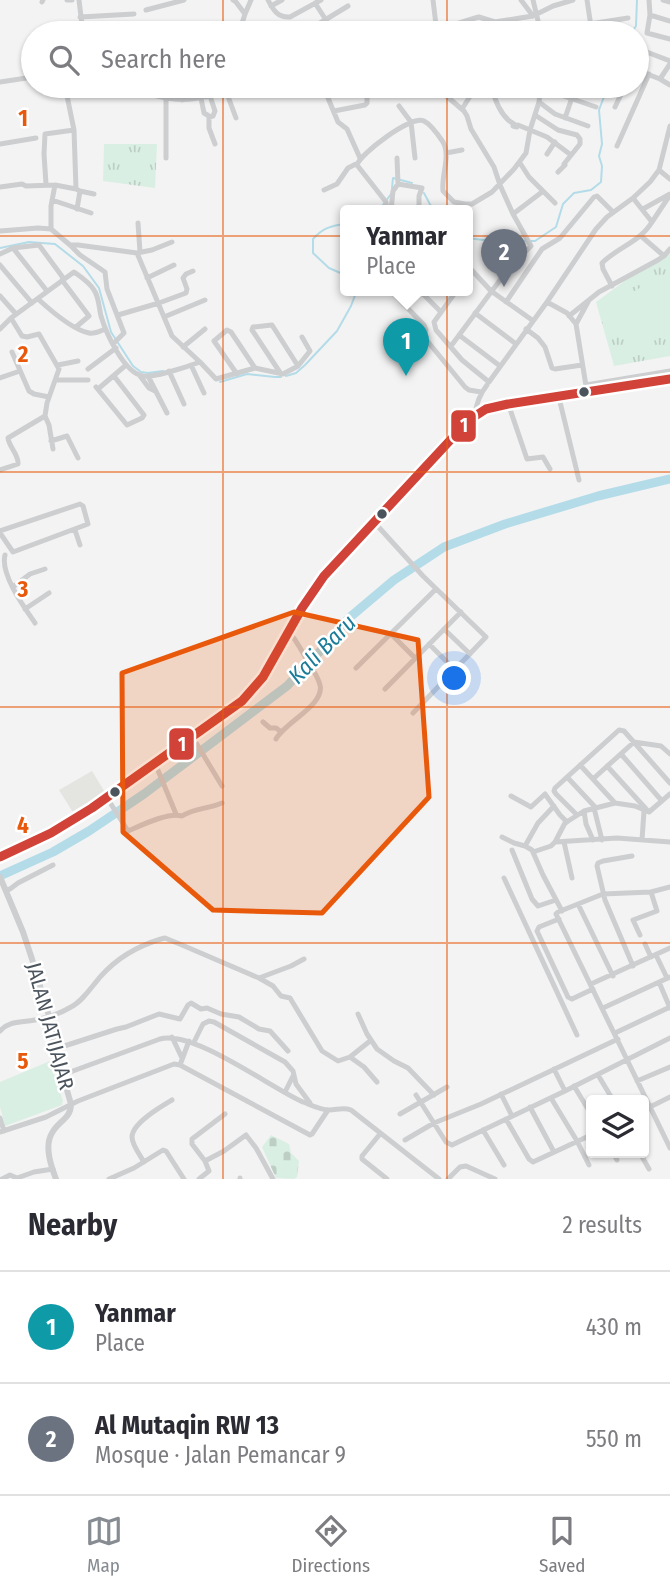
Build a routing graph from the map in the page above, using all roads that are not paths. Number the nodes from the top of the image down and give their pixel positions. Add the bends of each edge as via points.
1 (79, 0) edge
2 (184, 0) edge
3 (233, 0) edge
4 (251, 0) edge
5 (282, 0) edge
6 (433, 0) edge
7 (521, 0) edge
8 (533, 0) edge
9 (573, 0) edge
10 (587, 0) edge
11 (649, 0) edge
12 (663, 0) edge
13 (162, 2) edge
14 (318, 2) edge
15 (670, 2) edge
16 (270, 3) edge
17 (348, 6) dead end
18 (146, 10) dead end
19 (134, 14) dead end
20 (245, 14) junction
21 (535, 15) junction
22 (650, 15) junction
23 (80, 16) junction
24 (628, 18) dead end
25 (81, 21) edge
26 (243, 21) edge
27 (436, 21) edge
28 (465, 21) edge
29 (490, 21) joint
30 (537, 21) edge
31 (590, 21) edge
32 (610, 21) edge
33 (649, 21) edge
34 (670, 21) edge
35 (649, 33) edge
36 (670, 39) edge
37 (649, 53) edge
38 (670, 62) edge
39 (649, 74) edge
40 (21, 79) edge
41 (660, 79) junction
42 (0, 82) edge
43 (670, 85) edge
44 (67, 98) edge
45 (163, 98) edge
46 (198, 98) edge
47 (206, 98) edge
48 (207, 98) edge
49 (229, 98) edge
50 (328, 98) edge
51 (367, 98) edge
52 (449, 98) edge
53 (469, 98) edge
54 (495, 98) edge
55 (540, 98) edge
56 (572, 98) joint
57 (619, 98) edge
58 (638, 98) edge
59 (166, 99) junction
60 (183, 100) joint
61 (539, 102) junction
62 (399, 106) dead end
63 (596, 107) dead end
64 (615, 107) dead end
65 (462, 109) junction
66 (334, 111) junction
67 (535, 116) junction
68 (209, 118) junction
69 (236, 118) dead end
70 (565, 118) junction
71 (411, 122) junction
72 (589, 126) dead end
73 (670, 126) edge
74 (74, 130) junction
75 (530, 130) junction
76 (669, 136) edge
77 (36, 138) dead end
78 (555, 142) junction
79 (0, 144) edge
80 (215, 144) dead end
81 (617, 146) dead end
82 (461, 150) dead end
83 (446, 153) junction
84 (547, 154) dead end
85 (571, 155) junction
86 (166, 158) dead end
87 (397, 158) dead end
88 (415, 158) dead end
89 (358, 161) junction
90 (520, 163) junction
91 (659, 170) junction
92 (558, 172) dead end
93 (670, 179) edge
94 (398, 182) junction
95 (46, 184) junction
96 (55, 185) junction
97 (499, 185) junction
98 (0, 187) edge
99 (78, 190) junction
100 (324, 190) dead end
101 (542, 192) junction
102 (94, 194) dead end
103 (670, 195) edge
104 (633, 198) junction
105 (52, 200) junction
106 (555, 203) dead end
107 (387, 205) edge
108 (390, 205) edge
109 (419, 205) edge
110 (77, 209) junction
111 (643, 209) junction
112 (612, 212) junction
113 (91, 213) dead end
114 (513, 214) junction
115 (652, 222) junction
116 (138, 223) dead end
117 (51, 229) junction
118 (0, 231) edge
119 (641, 236) junction
120 (172, 242) dead end
121 (70, 245) junction
122 (490, 247) dead end
123 (13, 248) junction
124 (670, 249) edge
125 (138, 253) junction
126 (0, 254) edge
127 (664, 256) junction
128 (0, 265) edge
129 (174, 265) dead end
130 (509, 268) junction
131 (193, 271) dead end
132 (473, 272) edge
133 (147, 278) junction
134 (63, 280) junction
135 (612, 286) junction
136 (47, 291) junction
137 (491, 291) junction
138 (0, 296) edge
139 (396, 296) edge
140 (425, 296) edge
141 (452, 296) edge
142 (205, 300) dead end
143 (589, 300) junction
144 (35, 301) junction
145 (506, 302) junction
146 (547, 302) junction
147 (159, 303) junction
148 (100, 311) junction
149 (441, 312) junction
150 (475, 313) junction
151 (118, 315) junction
152 (14, 316) junction
153 (89, 316) junction
154 (569, 316) junction
155 (164, 317) junction
156 (532, 320) junction
157 (576, 324) junction
158 (76, 327) junction
159 (0, 328) edge
160 (205, 329) dead end
161 (526, 329) junction
162 (106, 330) junction
163 (459, 335) junction
164 (302, 337) dead end
165 (116, 344) junction
166 (516, 344) junction
167 (451, 346) junction
168 (183, 347) junction
169 (12, 352) dead end
170 (78, 360) dead end
171 (201, 362) junction
172 (58, 365) junction
173 (126, 365) junction
174 (191, 365) junction
175 (582, 365) junction
176 (298, 366) junction
177 (500, 366) junction
178 (255, 368) junction
179 (88, 369) dead end
180 (169, 371) junction
181 (670, 371) edge
182 (20, 372) junction
183 (237, 374) junction
184 (281, 374) junction
185 (114, 376) junction
186 (144, 376) junction
187 (0, 379) edge
188 (670, 379) edge
189 (55, 380) junction
190 (88, 380) dead end
191 (488, 384) junction
192 (670, 384) edge
193 (481, 392) junction
194 (587, 392) junction
195 (204, 393) dead end
196 (49, 397) junction
197 (561, 402) junction
198 (184, 404) dead end
199 (510, 408) junction
200 (167, 413) dead end
201 (45, 415) junction
202 (475, 415) junction
203 (51, 439) junction
204 (8, 440) junction
205 (42, 440) dead end
206 (0, 442) edge
207 (53, 449) dead end
208 (78, 458) dead end
209 (0, 470) edge
210 (550, 470) dead end
211 (579, 480) dead end
212 (376, 524) junction
213 (75, 530) junction
214 (0, 532) edge
215 (54, 537) junction
216 (80, 545) dead end
217 (57, 546) dead end
218 (13, 552) junction
219 (2, 556) edge
220 (45, 569) dead end
221 (13, 587) junction
222 (436, 589) junction
223 (49, 593) dead end
224 (25, 609) junction
225 (461, 612) junction
226 (35, 623) dead end
227 (444, 629) junction
228 (290, 633) junction
229 (391, 634) junction
230 (429, 644) junction
231 (470, 654) junction
232 (415, 658) junction
233 (356, 667) dead end
234 (455, 670) junction
235 (385, 689) dead end
236 (413, 713) dead end
237 (263, 722) dead end
238 (280, 732) junction
239 (276, 739) dead end
240 (634, 742) junction
241 (197, 744) junction
242 (658, 747) junction
243 (621, 754) junction
244 (670, 754) edge
245 (646, 757) junction
246 (580, 765) junction
247 (607, 766) junction
248 (158, 771) junction
249 (567, 776) junction
250 (593, 779) junction
251 (670, 783) edge
252 (222, 786) dead end
253 (539, 788) dead end
254 (545, 794) junction
255 (670, 794) edge
256 (510, 796) dead end
257 (662, 801) junction
258 (222, 803) dead end
259 (615, 803) junction
260 (111, 804) junction
261 (554, 806) junction
262 (595, 808) junction
263 (584, 811) junction
264 (647, 812) junction
265 (176, 814) junction
266 (577, 816) junction
267 (567, 822) junction
268 (502, 836) dead end
269 (593, 840) junction
270 (602, 840) junction
271 (642, 840) junction
272 (555, 842) junction
273 (564, 842) junction
274 (670, 842) edge
275 (525, 846) junction
276 (512, 850) dead end
277 (533, 852) junction
278 (632, 856) dead end
279 (0, 860) edge
280 (53, 865) dead end
281 (504, 878) dead end
282 (572, 878) dead end
283 (1, 879) edge
284 (670, 887) edge
285 (6, 890) junction
286 (651, 892) junction
287 (603, 894) junction
288 (556, 900) junction
289 (578, 904) junction
290 (562, 911) junction
291 (559, 919) junction
292 (640, 934) dead end
293 (645, 944) dead end
294 (670, 948) edge
295 (654, 956) junction
296 (304, 959) dead end
297 (633, 966) junction
298 (613, 976) junction
299 (259, 978) junction
300 (669, 978) edge
301 (659, 982) junction
302 (592, 986) junction
303 (670, 1007) edge
304 (603, 1008) junction
305 (358, 1014) dead end
306 (49, 1016) junction
307 (0, 1031) edge
308 (577, 1035) dead end
309 (617, 1036) junction
310 (172, 1037) junction
311 (670, 1038) edge
312 (370, 1041) junction
313 (192, 1042) junction
314 (55, 1049) junction
315 (288, 1051) dead end
316 (350, 1057) junction
317 (628, 1059) junction
318 (181, 1061) junction
319 (670, 1067) edge
320 (554, 1069) junction
321 (598, 1074) junction
322 (62, 1075) junction
323 (293, 1076) junction
324 (637, 1081) junction
325 (377, 1082) dead end
326 (574, 1086) junction
327 (447, 1087) dead end
328 (565, 1091) junction
329 (285, 1092) junction
330 (501, 1094) junction
331 (416, 1095) dead end
332 (434, 1095) junction
333 (610, 1095) edge
334 (642, 1095) edge
335 (551, 1097) junction
336 (670, 1097) edge
337 (172, 1100) dead end
338 (422, 1102) junction
339 (71, 1104) junction
340 (312, 1105) junction
341 (586, 1106) edge
342 (649, 1107) edge
343 (530, 1108) junction
344 (328, 1110) junction
345 (649, 1111) edge
346 (225, 1114) dead end
347 (401, 1114) dead end
348 (0, 1118) edge
349 (509, 1118) junction
350 (434, 1123) junction
351 (483, 1130) junction
352 (670, 1130) edge
353 (2, 1131) edge
354 (663, 1133) junction
355 (380, 1134) junction
356 (586, 1137) edge
357 (405, 1140) dead end
358 (577, 1141) junction
359 (670, 1148) edge
360 (554, 1152) junction
361 (643, 1158) edge
362 (205, 1161) junction
363 (144, 1162) junction
364 (503, 1165) dead end
365 (589, 1165) dead end
366 (52, 1169) junction
367 (649, 1169) dead end
368 (436, 1178) edge
369 (2, 1179) edge
370 (56, 1179) edge
371 (109, 1179) edge
372 (184, 1179) edge
373 (200, 1179) edge
374 (273, 1179) edge
375 (387, 1179) edge
376 (448, 1179) edge
377 (495, 1179) edge

1 - 23 street
2 - 13 street
3 - 20 street
4 - 20 street
5 - 16 street
6 - 27 street
7 - 21 street
8 - 21 street
9 - 21 street
10 - 31 street
11 - 22 street
12 - 15 street
13 - 18 street
14 - 16 street via 286,18
14 - 17 street via 323,21
19 - 23 street
20 - 26 street
21 - 29 street
21 - 30 street
22 - 33 street
22 - 34 street
23 - 25 street
24 - 32 street
28 - 29 street
35 - 36 street
37 - 38 street
38 - 41 street
39 - 41 street
40 - 42 street
41 - 43 street
44 - 74 street
45 - 59 street
46 - 60 street
47 - 68 street via 204,113
48 - 68 street via 215,111
49 - 69 street
50 - 66 street
51 - 66 street via 365,105
52 - 65 street
53 - 65 street
54 - 75 street via 508,121
55 - 61 street
56 - 63 street
56 - 70 street
57 - 64 street
58 - 81 street
59 - 60 street
59 - 86 street
61 - 67 street
61 - 70 street
62 - 71 street
65 - 97 street
66 - 89 street via 347,129
67 - 75 street
67 - 85 street via 579,136 580,144
68 - 80 street
70 - 72 street
71 - 83 street via 424,121 443,142
71 - 88 street
71 - 89 street
73 - 76 street
74 - 95 street via 45,134
74 - 99 street
75 - 78 street
75 - 90 street
76 - 91 street
77 - 79 street
78 - 84 street
78 - 85 street
82 - 83 street
83 - 97 street via 443,188 454,202 472,204
85 - 92 street
87 - 94 street
89 - 100 street via 337,184
89 - 107 street via 358,168
90 - 97 street
90 - 101 street
91 - 93 street
91 - 104 street
94 - 108 street
94 - 109 street via 422,187
95 - 96 street
95 - 98 street
96 - 99 street
96 - 105 street
97 - 114 street
99 - 102 street
99 - 110 street
101 - 106 street
101 - 114 street
103 - 111 street
103 - 115 street
104 - 111 street
104 - 112 street
105 - 110 street
105 - 117 street
110 - 113 street
111 - 115 street
112 - 145 street via 594,197 560,238 542,249
112 - 146 street
114 - 130 street via 531,247
115 - 119 street
116 - 125 street
117 - 118 street
117 - 121 street
119 - 127 street
119 - 135 street via 602,263
120 - 125 street
121 - 125 street
121 - 151 street via 105,272
122 - 130 street
123 - 126 street
123 - 134 street via 39,246
123 - 136 street
124 - 127 street
125 - 133 street
127 - 135 street
128 - 144 street
129 - 133 street
130 - 137 street
131 - 147 street via 183,278 186,293
132 - 137 street
133 - 147 street
134 - 136 street
134 - 148 street via 74,272 86,280 97,293
134 - 153 street
135 - 143 street
136 - 144 street
137 - 145 street
137 - 150 street
138 - 152 street
139 - 193 street via 424,325 424,337 466,387
140 - 149 street
141 - 149 street
142 - 155 street
143 - 154 street
143 - 157 street
144 - 152 street
144 - 158 street
145 - 156 street
146 - 154 street
146 - 156 street
147 - 151 street
147 - 155 street
148 - 153 street
148 - 162 street
149 - 167 street via 434,325
150 - 163 street
150 - 166 street
151 - 165 street via 124,332
152 - 159 street
152 - 172 street via 22,336 39,334
153 - 158 street
154 - 157 street
155 - 168 street
156 - 161 street
157 - 175 street
158 - 162 street via 87,333
160 - 168 street
161 - 166 street
161 - 175 street via 545,346 552,368
162 - 165 street
163 - 167 street
163 - 177 street
164 - 176 street via 310,351
165 - 173 street
165 - 179 street
166 - 177 street
167 - 191 street
168 - 171 street
169 - 182 street
170 - 172 street
171 - 174 street
171 - 183 street via 216,379
172 - 189 street
173 - 185 street
173 - 186 street
174 - 180 street
174 - 195 street
175 - 194 street
176 - 184 street
176 - 184 street via 272,325 253,327
177 - 191 street
178 - 183 street
178 - 183 street via 227,330 214,341
178 - 184 street
180 - 186 street
180 - 198 street
181 - 194 street
182 - 187 street
182 - 196 street via 29,391
185 - 185 street via 143,413 144,417 127,425 97,388
186 - 200 street
188 - 194 highway
189 - 190 street
189 - 196 street
191 - 193 street
192 - 194 highway
193 - 202 street
194 - 197 highway
194 - 202 highway via 495,407
196 - 201 street
197 - 199 highway
197 - 211 street
199 - 210 street via 527,459 543,457
199 - 212 highway via 474,422
201 - 203 street
201 - 204 street
202 - 212 highway
203 - 205 street
203 - 207 street
203 - 208 street via 67,436
204 - 206 street
204 - 209 street via 18,463
212 - 222 street
212 - 228 highway via 313,591
213 - 214 street via 88,524 80,504
213 - 215 street
213 - 216 street
214 - 218 street
215 - 217 street
215 - 218 street
218 - 219 street
219 - 221 street
220 - 221 street
221 - 224 street
222 - 225 street
222 - 229 street
223 - 224 street
224 - 226 street
225 - 227 street
225 - 231 street via 486,637
227 - 230 street
227 - 231 street
228 - 238 street via 321,693
228 - 241 highway via 272,671 251,698
228 - 279 highway via 263,677 236,706 92,808
229 - 232 street
229 - 233 street
230 - 232 street
230 - 234 street
231 - 234 street
232 - 235 street
234 - 236 street
237 - 238 street
238 - 239 street
240 - 242 street
240 - 243 street
240 - 245 street
240 - 246 street via 619,730
241 - 248 highway
241 - 252 street
242 - 244 street
242 - 245 street
243 - 247 street
243 - 257 street
245 - 251 street
246 - 249 street
246 - 250 street
247 - 250 street
247 - 264 street
248 - 260 highway
248 - 265 street
249 - 262 street
249 - 266 street via 554,791
250 - 259 street
253 - 254 street
254 - 256 street via 531,807
254 - 261 street
255 - 257 street
257 - 264 street
258 - 265 street
259 - 262 street
259 - 264 street
260 - 265 street via 128,831
260 - 279 highway
261 - 267 street
261 - 275 street via 537,823
262 - 263 street
262 - 270 street
263 - 266 street
263 - 269 street
264 - 271 street
266 - 267 street
267 - 272 street
268 - 275 street
269 - 270 street
269 - 273 street
270 - 271 street
271 - 274 street
272 - 273 street
272 - 277 street
273 - 282 street
275 - 277 street
276 - 288 street via 536,904
277 - 288 street
278 - 287 street via 598,863
280 - 285 street
281 - 308 street
283 - 285 street, JALAN JATIJAJAR
284 - 286 street
285 - 306 street, JALAN JATIJAJAR
286 - 287 street
286 - 292 street via 657,911 633,920
287 - 289 street
287 - 297 street
288 - 290 street
289 - 290 street
289 - 298 street
290 - 291 street via 556,914
291 - 302 street
291 - 302 street via 537,931 568,997
293 - 295 street
294 - 295 street
295 - 297 street
295 - 300 street
296 - 299 street
297 - 298 street
298 - 302 street
299 - 306 street via 161,939 124,956 79,1002
299 - 316 street via 290,998 326,1054 339,1061
300 - 301 street
301 - 303 street
301 - 304 street
302 - 304 street
303 - 309 street
304 - 309 street
305 - 312 street
306 - 307 street via 15,1022
306 - 314 street, JALAN JATIJAJAR
309 - 317 street
309 - 320 street
310 - 313 street
310 - 318 street
310 - 322 street
311 - 317 street
312 - 316 street
312 - 332 street via 383,1055 408,1068
313 - 318 street
313 - 323 street via 209,1021 281,1059
313 - 329 street
314 - 315 street via 159,1014 180,1018 191,1003 270,1031
314 - 322 street, JALAN JATIJAJAR
316 - 325 street
317 - 321 street
317 - 324 street
318 - 339 street
318 - 344 street via 310,1135
319 - 324 street
320 - 328 street
320 - 330 street
321 - 326 street
321 - 333 street
322 - 339 street, JALAN JATIJAJAR
323 - 329 street
323 - 340 street
324 - 334 street
326 - 328 street
326 - 341 street
327 - 332 street
328 - 335 street
329 - 340 street
330 - 349 street
330 - 350 street
331 - 338 street
332 - 338 street
335 - 343 street
335 - 358 street
336 - 342 street
337 - 363 street via 132,1132
338 - 347 street
338 - 350 street
339 - 353 street, JALAN JATIJAJAR
339 - 366 street via 68,1116 50,1137
340 - 344 street
343 - 349 street
343 - 360 street
344 - 355 street via 351,1110
345 - 354 street
346 - 362 street via 191,1142
348 - 353 street
349 - 351 street
349 - 360 street via 532,1161
350 - 351 street via 449,1145
350 - 357 street
351 - 364 street
352 - 354 street
354 - 359 street
355 - 368 street
355 - 375 street via 362,1159
356 - 358 street
358 - 360 street
358 - 365 street
361 - 367 street
362 - 373 street via 209,1171
362 - 374 street via 246,1135
363 - 371 street
363 - 372 street via 164,1150
366 - 369 street
366 - 370 street
376 - 377 street via 466,1166

